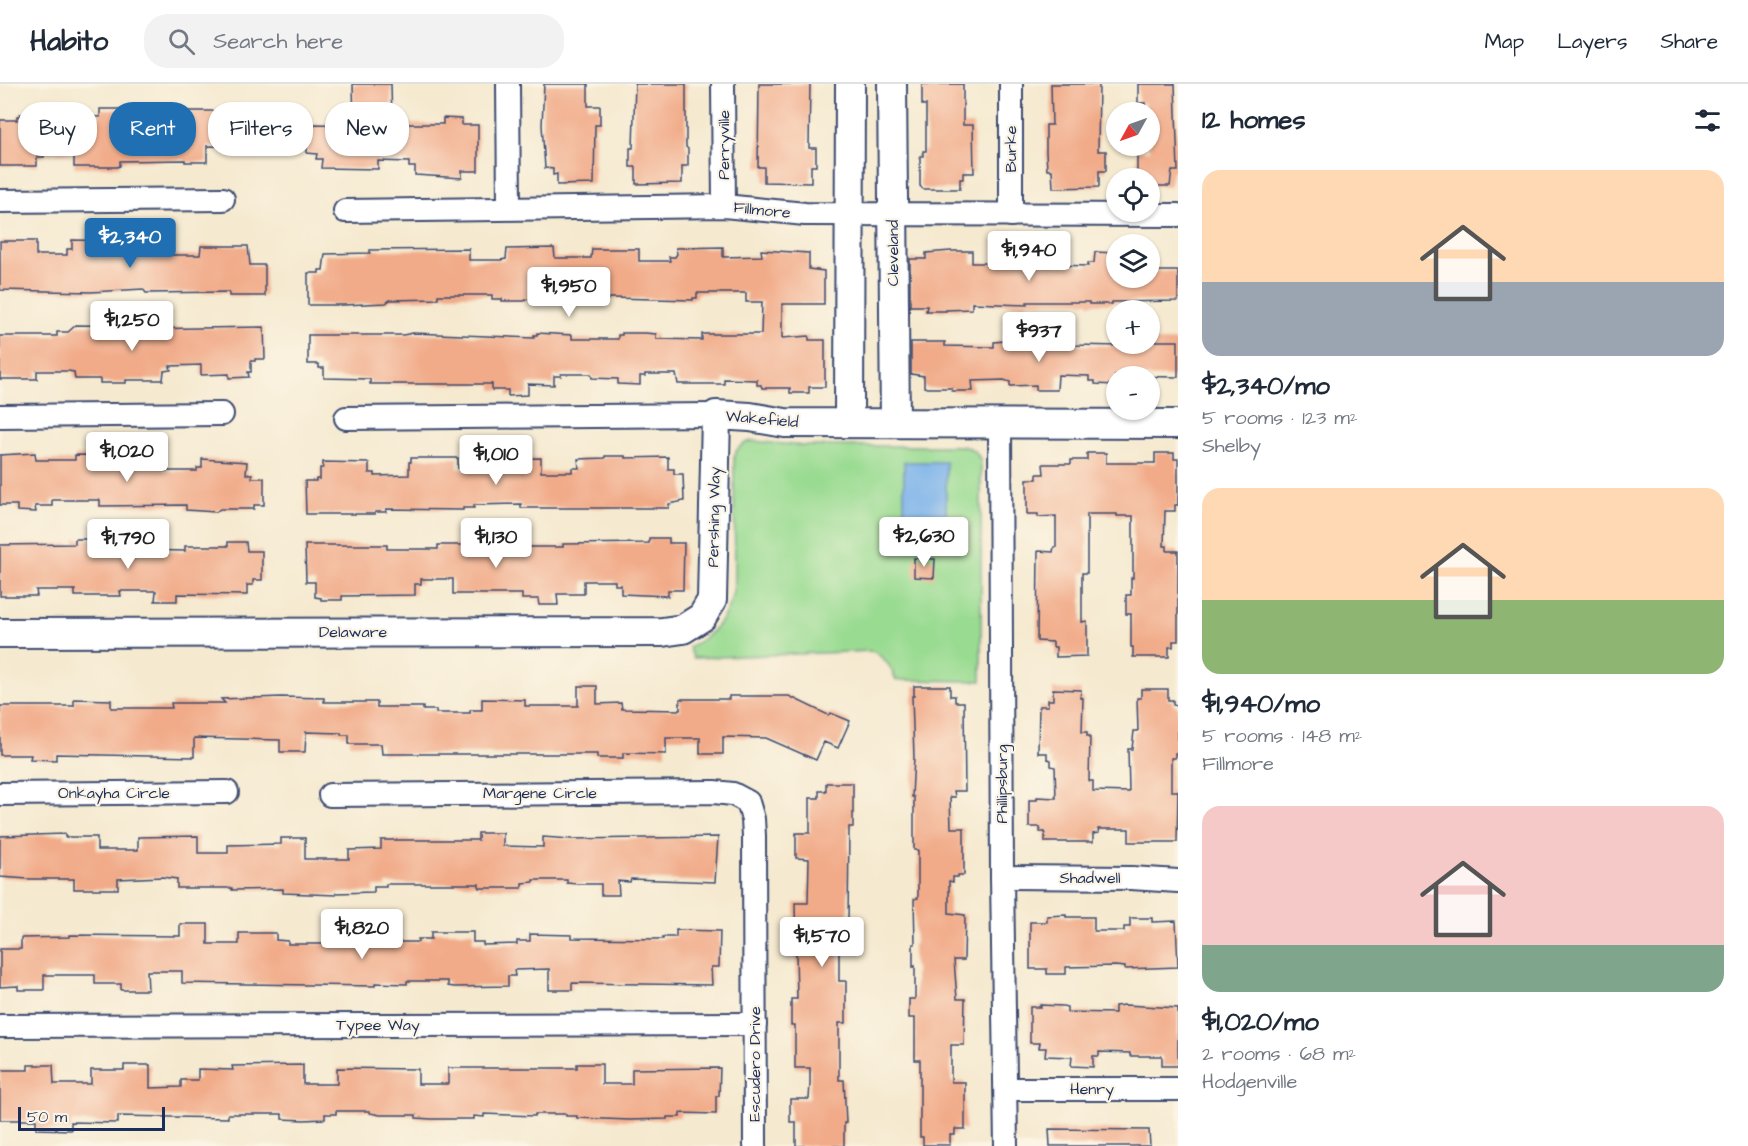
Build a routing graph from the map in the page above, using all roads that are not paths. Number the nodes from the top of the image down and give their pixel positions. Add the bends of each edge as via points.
1 (508, 84) edge
2 (723, 84) edge
3 (850, 84) edge
4 (892, 84) edge
5 (1011, 84) edge
6 (223, 199) dead end
7 (0, 201) edge
8 (724, 206) junction
9 (509, 207) junction
10 (345, 210) dead end
11 (850, 214) junction
12 (893, 214) junction
13 (1011, 215) junction
14 (1178, 215) edge
15 (222, 414) dead end
16 (716, 415) junction
17 (0, 416) edge
18 (346, 418) dead end
19 (1000, 422) junction
20 (849, 423) junction
21 (895, 423) junction
22 (1178, 424) edge
23 (702, 617) joint
24 (0, 633) edge
25 (227, 792) dead end
26 (0, 794) edge
27 (330, 795) dead end
28 (748, 802) joint
29 (1002, 877) junction
30 (1178, 881) edge
31 (755, 1024) junction
32 (0, 1026) edge
33 (1007, 1089) junction
34 (1178, 1089) edge
35 (755, 1146) edge
36 (1006, 1146) edge

1 - 9 street
2 - 8 street, Perryville
3 - 11 street
4 - 12 street, Cleveland
5 - 13 street, Burke
6 - 7 street
8 - 9 street, Fillmore
8 - 11 street, Fillmore
9 - 10 street, Fillmore
11 - 12 street, Fillmore
11 - 20 street
12 - 13 street, Fillmore
12 - 21 street, Cleveland
13 - 14 street, Fillmore
15 - 17 street
16 - 18 street, Wakefield
16 - 20 street, Wakefield via 785,423
16 - 23 street, Pershing Way via 712,600
19 - 21 street, Wakefield
19 - 22 street, Wakefield
19 - 29 street, Phillipsburg
20 - 21 street, Wakefield
23 - 24 street, Delaware via 683,628 662,632
25 - 26 street, Onkayha Circle
27 - 28 street, Margene Circle via 714,792 733,794
28 - 31 street, Escudero Drive via 754,836
29 - 30 street, Shadwell
29 - 33 street, Phillipsburg
31 - 32 street, Typee Way
31 - 35 street, Escudero Drive
33 - 34 street, Henry
33 - 36 street, Phillipsburg

